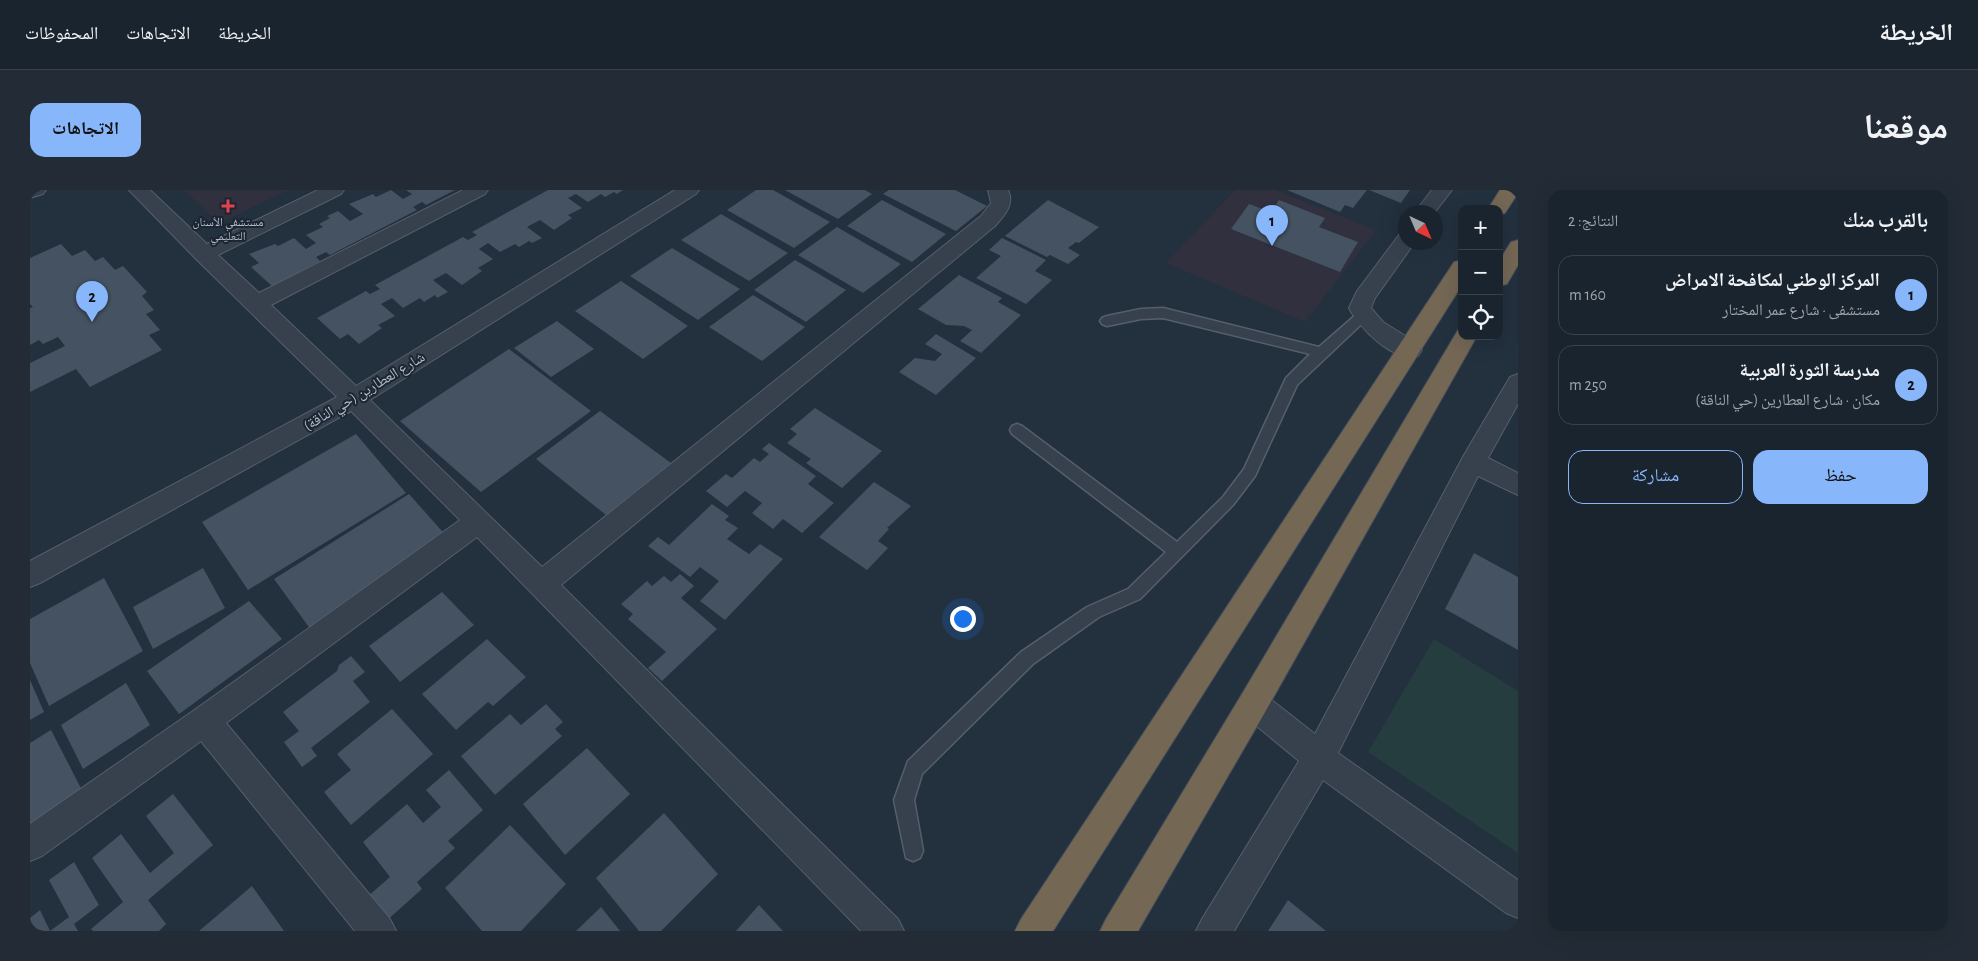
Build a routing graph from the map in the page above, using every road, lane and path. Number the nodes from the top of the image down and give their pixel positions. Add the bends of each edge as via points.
1 (36, 190) edge
2 (139, 190) edge
3 (334, 190) edge
4 (478, 190) edge
5 (998, 190) edge
6 (1442, 190) edge
7 (1510, 190) edge
8 (683, 191) edge
9 (30, 192) edge
10 (1431, 205) edge
11 (1501, 205) edge
12 (1518, 247) edge
13 (1398, 250) edge
14 (203, 254) junction
15 (1503, 272) edge
16 (1458, 273) edge
17 (256, 304) junction
18 (1363, 316) junction
19 (1107, 321) dead end
20 (1464, 340) edge
21 (1410, 350) junction
22 (1321, 352) junction
23 (1518, 383) edge
24 (355, 398) junction
25 (1017, 430) dead end
26 (1473, 462) junction
27 (1518, 485) edge
28 (479, 521) junction
29 (1178, 551) junction
30 (30, 575) edge
31 (541, 584) junction
32 (1253, 704) junction
33 (204, 721) junction
34 (1319, 758) junction
35 (30, 844) edge
36 (913, 851) dead end
37 (1518, 901) edge
38 (378, 931) edge
39 (886, 931) edge
40 (1033, 931) edge
41 (1118, 931) edge
42 (1214, 931) edge

1 - 9 street
2 - 14 street
3 - 14 street
4 - 17 street
5 - 31 street via 1002,201 999,210 988,220
6 - 10 street
7 - 11 highway
8 - 24 street, شارع العطارين (حي الناقة)
12 - 15 highway
13 - 18 street via 1364,296 1360,308
14 - 17 street
16 - 21 highway
17 - 24 street
18 - 21 street via 1384,335
18 - 22 lane
19 - 22 lane via 1164,313
20 - 32 highway
21 - 40 highway
22 - 29 lane via 1291,382 1250,472 1228,501
23 - 26 street
24 - 28 street
24 - 30 street, شارع العطارين (حي الناقة)
25 - 29 lane
26 - 27 street
26 - 34 street
28 - 31 street
28 - 33 street
29 - 36 lane via 1134,594 1093,612 1027,658 915,768 904,800
31 - 39 street
32 - 34 street
32 - 41 highway
33 - 35 street
33 - 38 street
34 - 37 street
34 - 42 street

